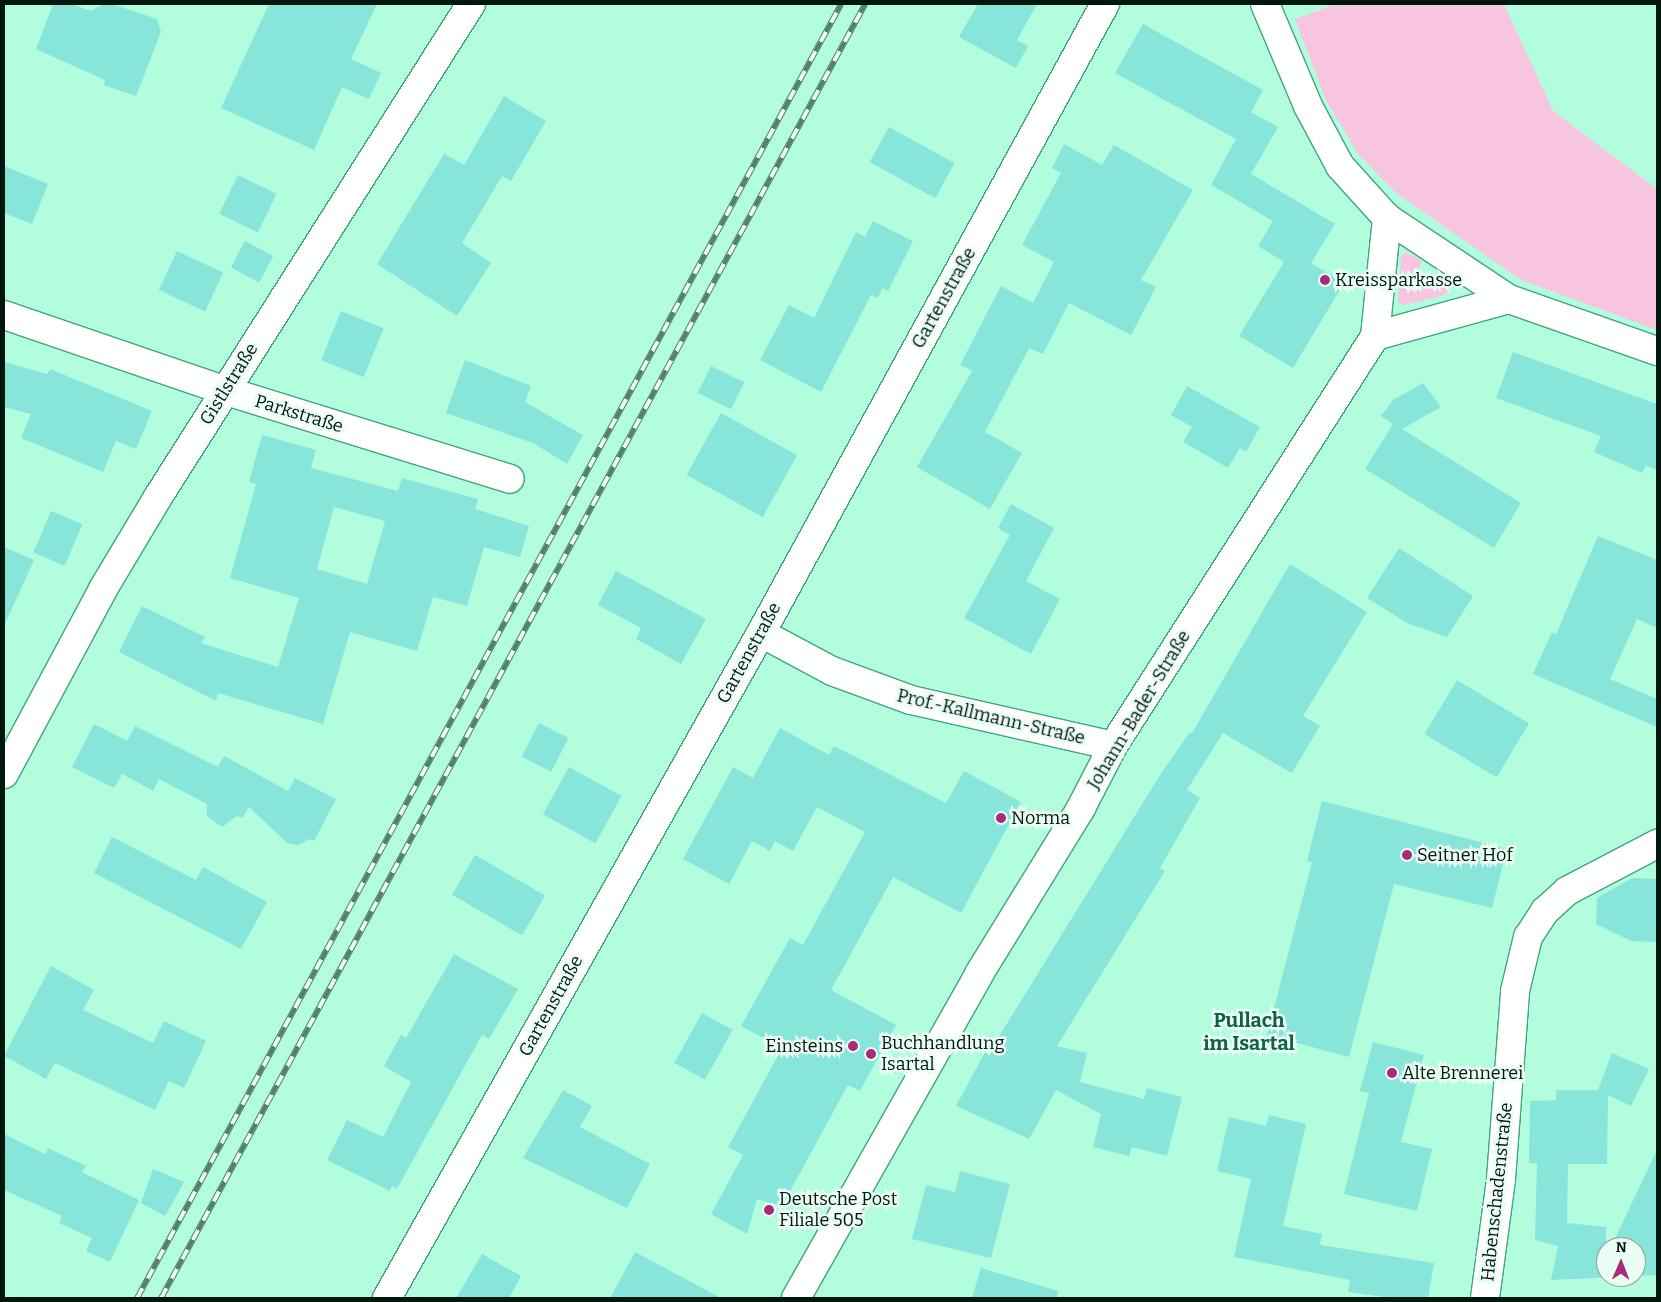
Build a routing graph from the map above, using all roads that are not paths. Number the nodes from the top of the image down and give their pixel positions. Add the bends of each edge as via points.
1 (471, 4) edge
2 (1105, 4) edge
3 (1265, 4) edge
4 (1387, 218) junction
5 (1509, 299) junction
6 (4, 315) edge
7 (1375, 336) junction
8 (1657, 351) edge
9 (223, 390) junction
10 (510, 479) dead end
11 (761, 633) junction
12 (1113, 746) junction
13 (4, 774) edge
14 (1657, 844) edge
15 (387, 1298) edge
16 (796, 1298) edge
17 (1485, 1298) edge

1 - 9 street, Gistlstraße via 396,128
2 - 11 street, Gartenstraße
3 - 4 street via 1308,106 1340,166
4 - 5 street
4 - 7 street, Johann-Bader-Straße
5 - 7 street
5 - 8 street
6 - 9 street, Parkstraße
7 - 12 street, Johann-Bader-Straße
9 - 10 street, Parkstraße
9 - 13 street, Gistlstraße via 114,570
11 - 12 street, Prof.-Kallmann-Straße via 832,671 911,700
11 - 15 street, Gartenstraße
12 - 16 street, Johann-Bader-Straße via 1081,808 979,974
14 - 17 street, Habenschadenstraße via 1566,891 1545,911 1528,937 1516,991 1501,1179

